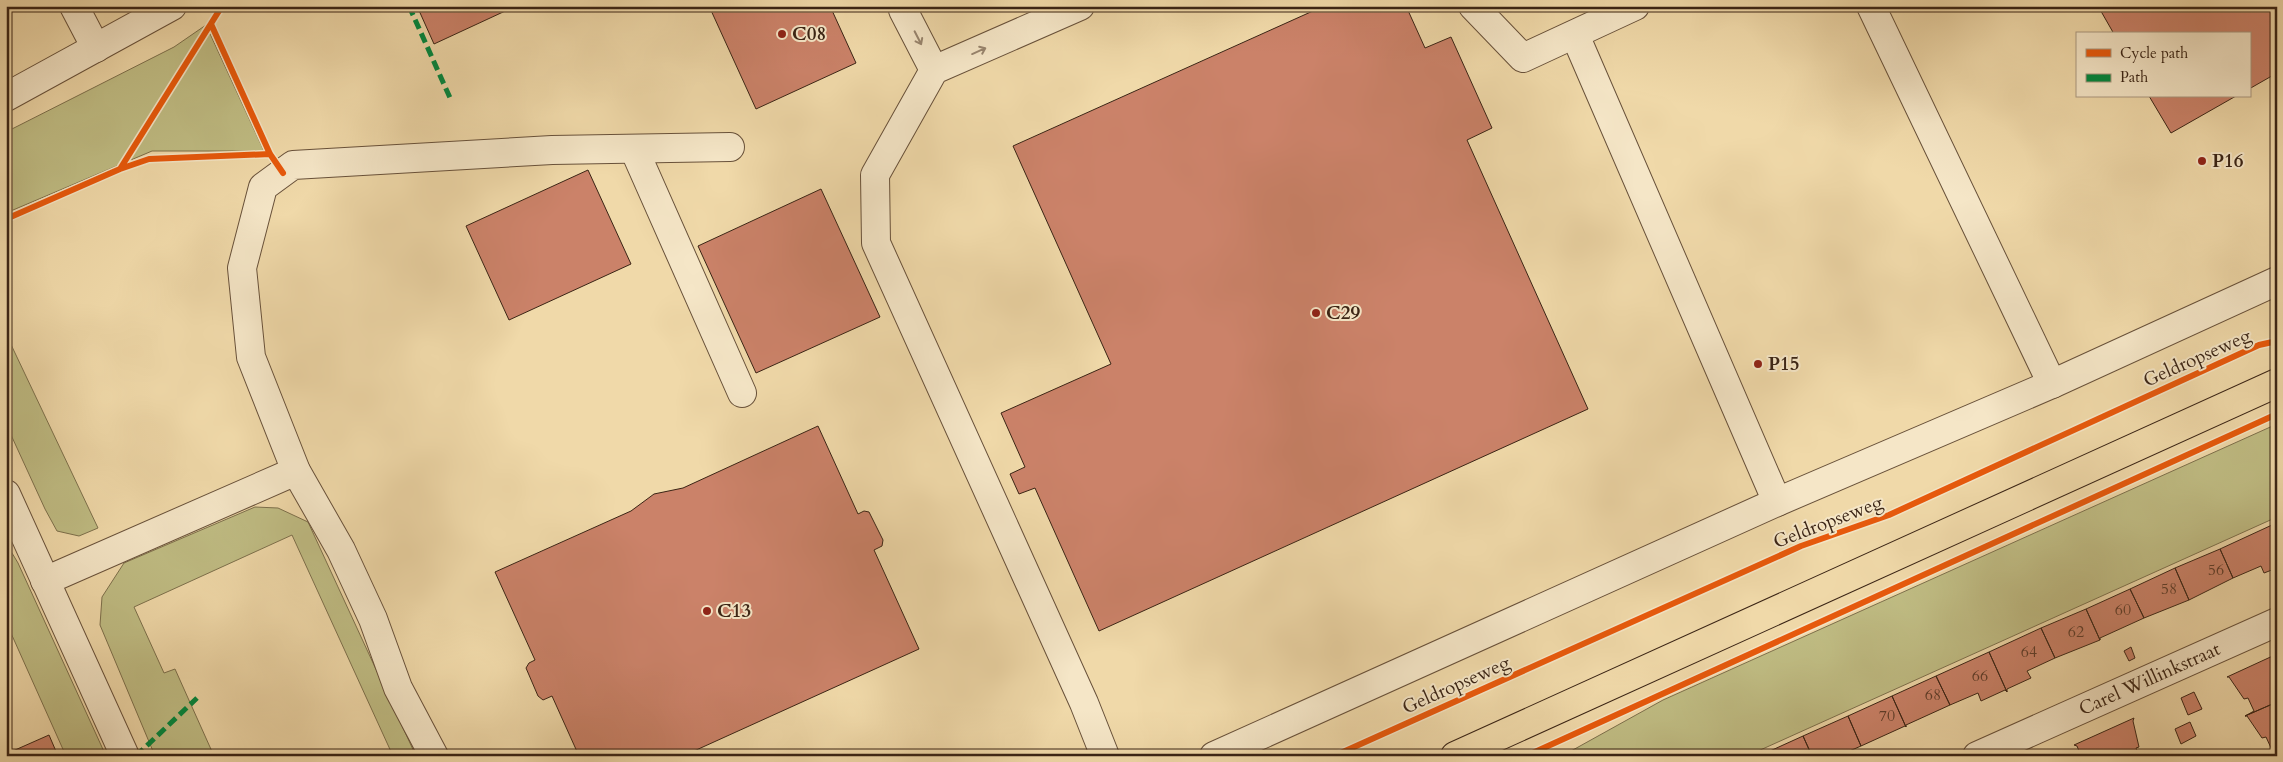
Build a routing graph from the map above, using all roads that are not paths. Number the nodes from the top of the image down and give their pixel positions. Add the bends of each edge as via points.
1 (74, 6) edge
2 (172, 6) edge
3 (1080, 6) edge
4 (1473, 6) edge
5 (1635, 6) edge
6 (1871, 6) edge
7 (903, 7) edge
8 (1575, 35) junction
9 (96, 48) junction
10 (934, 70) junction
11 (6, 97) edge
12 (730, 147) dead end
13 (634, 149) junction
14 (2277, 281) edge
15 (2277, 383) edge
16 (2052, 384) junction
17 (742, 393) dead end
18 (296, 470) junction
19 (1777, 502) junction
20 (10, 511) edge
21 (45, 581) junction
22 (2277, 622) edge
23 (2027, 746) edge
24 (125, 756) edge
25 (434, 756) edge
26 (1105, 756) edge
27 (1214, 756) edge
28 (1455, 756) edge
29 (1977, 756) edge

1 - 9 street
2 - 9 street
10 -> 3 street
4 - 8 street via 1523,58
5 - 8 street
6 - 16 street
7 -> 10 street
8 - 19 street
9 - 11 street
10 - 26 street via 875,175 876,243 1084,702
12 - 13 street
13 - 17 street
13 - 18 street via 552,150 293,165 262,187 242,268 251,357
14 - 16 street
15 - 28 main road
16 - 19 street
18 - 21 street
18 - 25 street via 341,550 373,619 398,688
19 - 27 street
20 - 21 street
21 - 24 street
22 - 23 street, Carel Willinkstraat
23 - 29 street, Carel Willinkstraat

